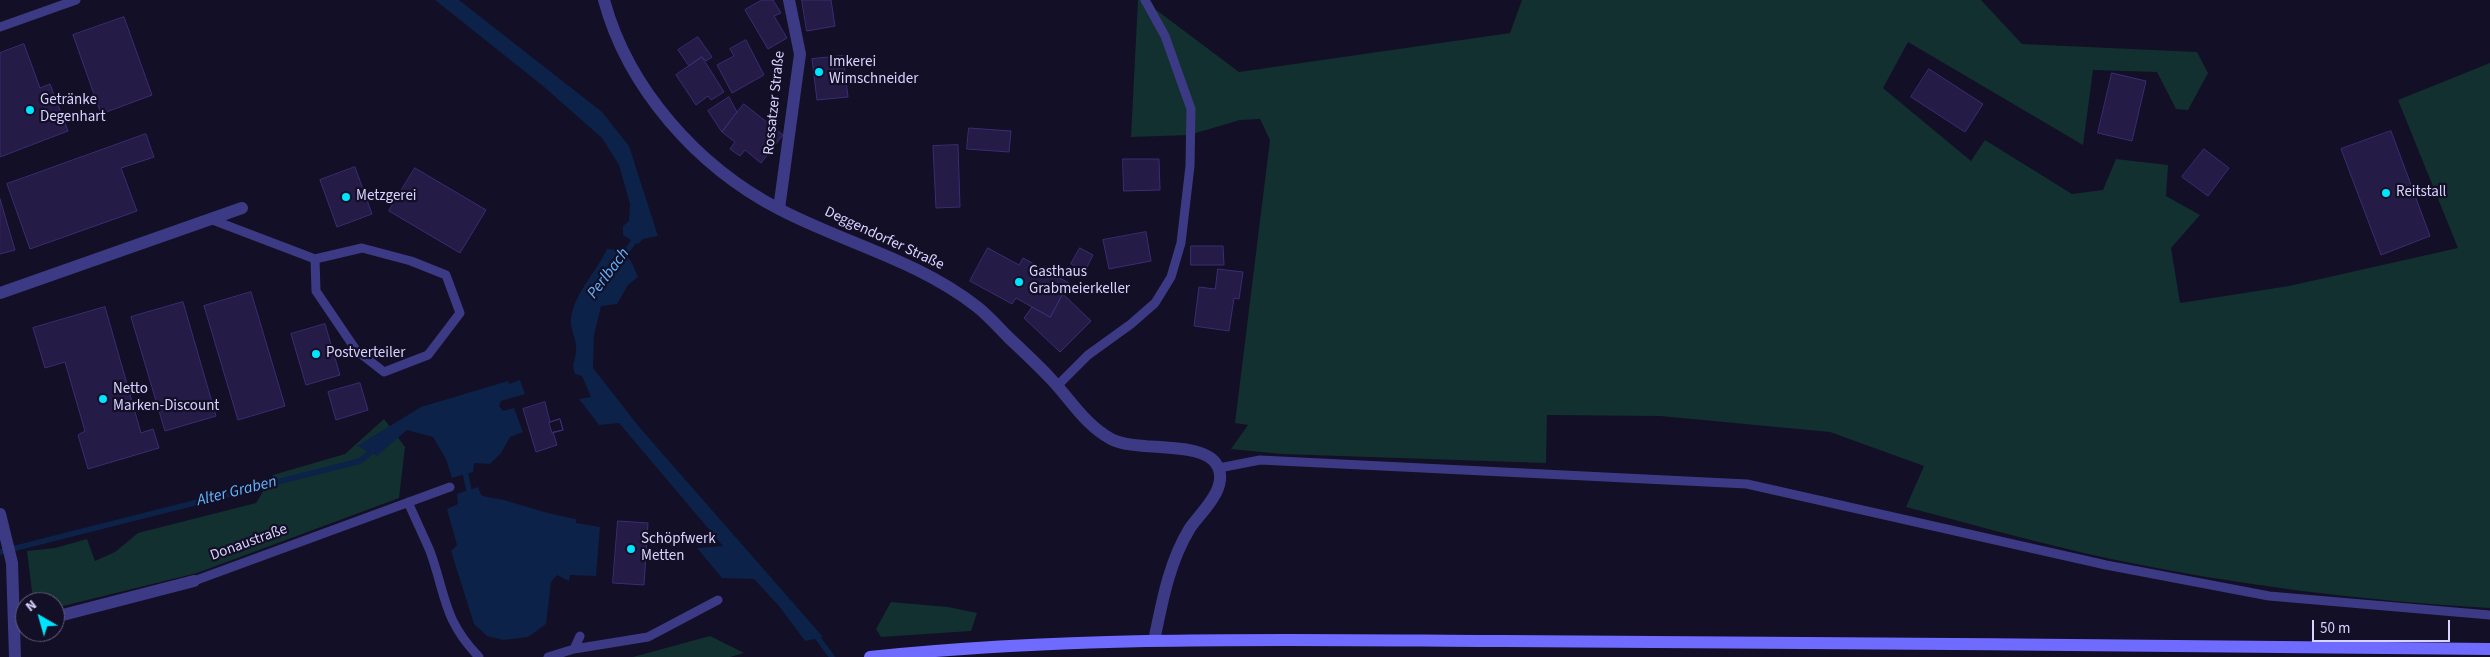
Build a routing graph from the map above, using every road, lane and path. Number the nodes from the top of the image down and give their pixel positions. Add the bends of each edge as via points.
1 (76, 0) edge
2 (604, 0) edge
3 (789, 0) edge
4 (1145, 0) edge
5 (0, 27) edge
6 (242, 208) dead end
7 (779, 209) junction
8 (210, 219) junction
9 (315, 259) junction
10 (0, 293) edge
11 (1057, 386) junction
12 (1219, 468) junction
13 (450, 487) dead end
14 (408, 502) junction
15 (0, 514) edge
16 (194, 581) joint
17 (16, 592) edge
18 (718, 600) dead end
19 (65, 613) edge
20 (2490, 615) edge
21 (580, 636) dead end
22 (1154, 641) junction
23 (17, 642) edge
24 (574, 649) junction
25 (2490, 649) edge
26 (15, 657) edge
27 (479, 657) edge
28 (548, 657) edge
29 (870, 657) edge

1 - 5 lane
2 - 7 street, Deggendorfer Straße via 612,28 629,64 659,107 695,149 743,187
3 - 7 street, Rossatzer Straße via 800,54
4 - 11 lane via 1166,36 1191,109 1190,166 1181,244 1171,277 1155,303 1088,355
6 - 8 street
7 - 11 street, Deggendorfer Straße via 920,270 970,302
8 - 9 lane
8 - 10 street
9 - 9 lane via 362,248 411,261 446,275 460,313 428,355 384,372 356,350 316,291
11 - 12 street, Deggendorfer Straße via 1087,422 1114,441 1197,451 1208,454
12 - 20 lane via 1260,460 1747,484 2106,565 2269,596
12 - 22 street via 1217,491 1183,540 1174,559
13 - 14 lane, Donaustraße
14 - 16 lane, Donaustraße
14 - 27 lane via 430,552 443,602 462,639
15 - 17 street
16 - 19 street, Donaustraße
18 - 24 lane via 648,637
21 - 24 lane
22 - 25 main road via 1628,641
22 - 29 main road via 1054,643
23 - 26 street
24 - 28 lane

